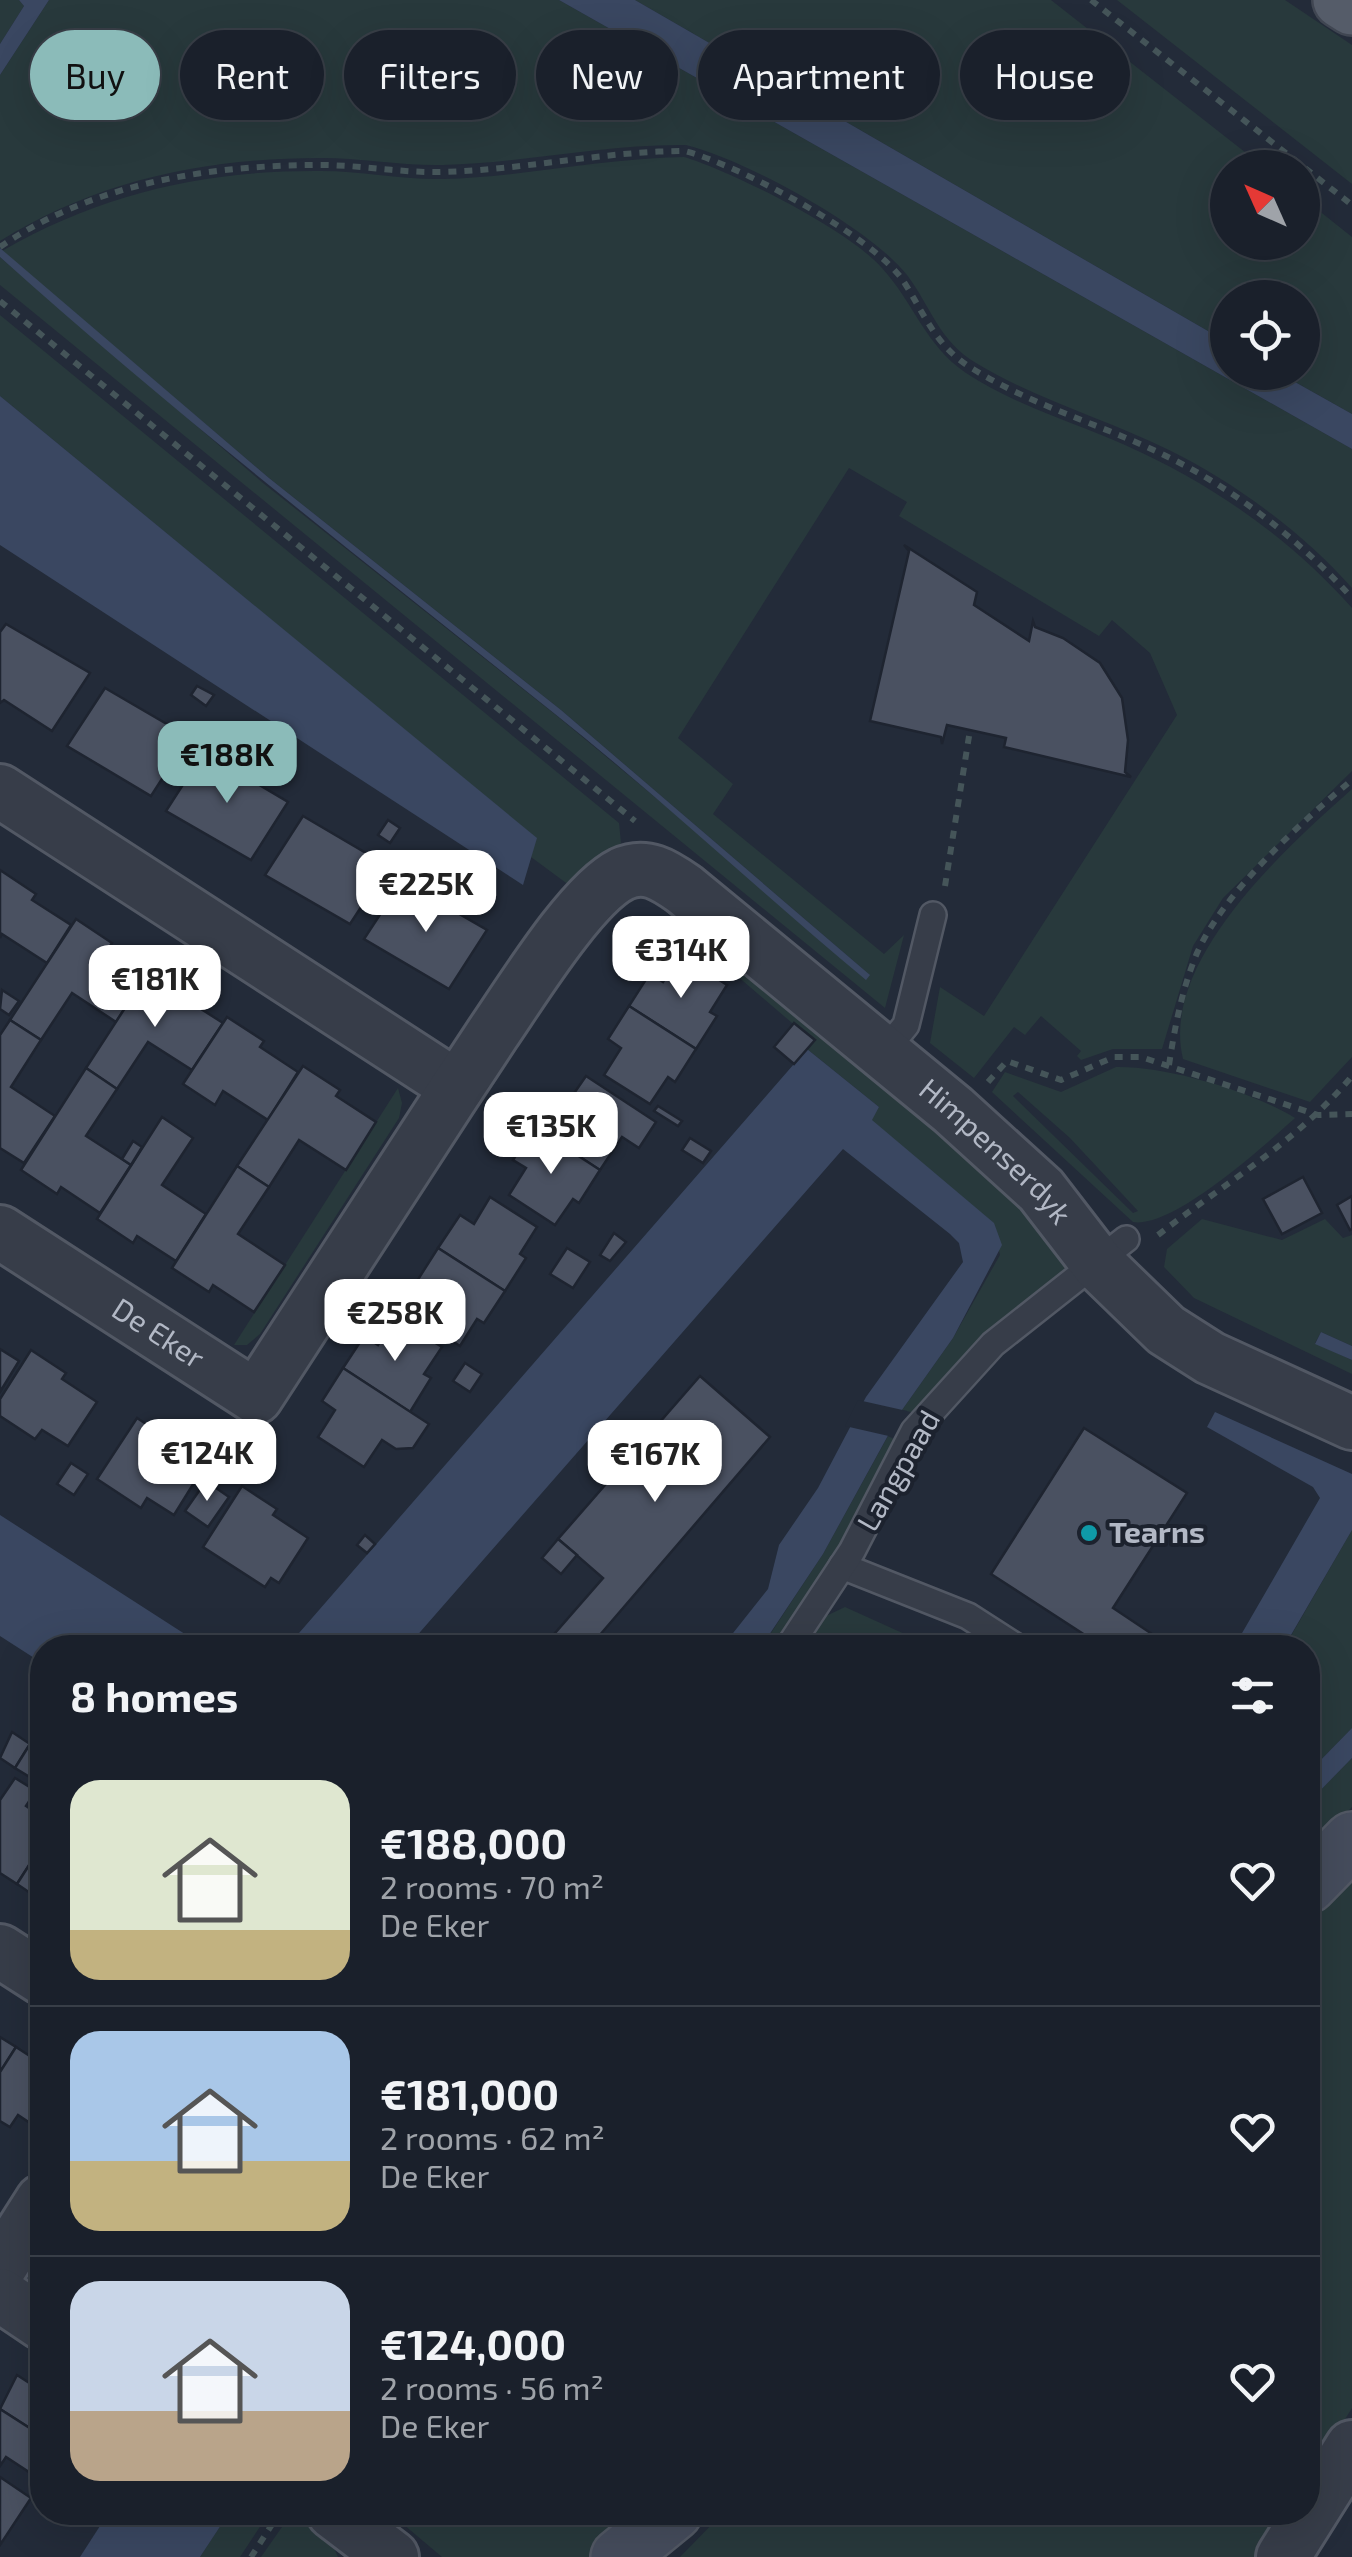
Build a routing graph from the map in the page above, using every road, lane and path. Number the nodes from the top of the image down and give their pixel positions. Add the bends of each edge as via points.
1 (1091, 0) edge
2 (1341, 0) edge
3 (1352, 7) edge
4 (1352, 205) edge
5 (1, 246) edge
6 (0, 301) edge
7 (1352, 598) edge
8 (970, 730) dead end
9 (1352, 780) edge
10 (0, 791) edge
11 (640, 847) junction
12 (932, 916) joint
13 (883, 1053) junction
14 (1169, 1065) junction
15 (1352, 1076) edge
16 (457, 1087) junction
17 (977, 1094) dead end
18 (1318, 1114) junction
19 (1352, 1114) edge
20 (0, 1232) edge
21 (1124, 1248) junction
22 (1352, 1423) edge
23 (842, 1566) junction
24 (797, 1635) edge
25 (998, 1635) edge
26 (1352, 1840) edge
27 (1320, 1873) edge
28 (0, 1951) edge
29 (30, 1970) edge
30 (30, 2220) edge
31 (0, 2267) edge
32 (0, 2295) edge
33 (30, 2315) edge
34 (1352, 2448) edge
35 (1320, 2499) edge
36 (272, 2525) edge
37 (349, 2525) edge
38 (658, 2525) edge
39 (692, 2525) edge
40 (1303, 2525) edge
41 (251, 2557) edge
42 (392, 2557) edge
43 (619, 2557) edge
44 (668, 2557) edge
45 (1283, 2557) edge

1 - 4 path
2 - 3 main road
5 - 7 path via 108,194 214,169 323,165 439,172 685,151 718,160 849,234 883,258 938,340 971,368 1170,458 1286,534
6 - 11 path
8 - 12 path via 946,882
9 - 14 path via 1229,902 1209,933 1182,993
10 - 16 street
11 - 13 street, Himpenserdyk via 663,874
11 - 16 street, De Eker via 575,920
12 - 13 lane via 906,1025
13 - 21 street, Himpenserdyk via 1041,1190
14 - 17 path via 1114,1058 1061,1080 1007,1061
14 - 18 path
15 - 18 path
16 - 20 street, De Eker via 256,1397
18 - 19 path
18 - 21 path
21 - 22 street, Himpenserdyk via 1138,1306 1195,1349
21 - 23 lane, Langpaad via 993,1344 952,1386 914,1431
23 - 24 lane, Langpaad
23 - 25 lane via 968,1616
26 - 27 street
28 - 29 street
30 - 31 street
32 - 33 street
34 - 35 street
36 - 41 path
37 - 42 street
38 - 43 street
39 - 44 street
40 - 45 street

